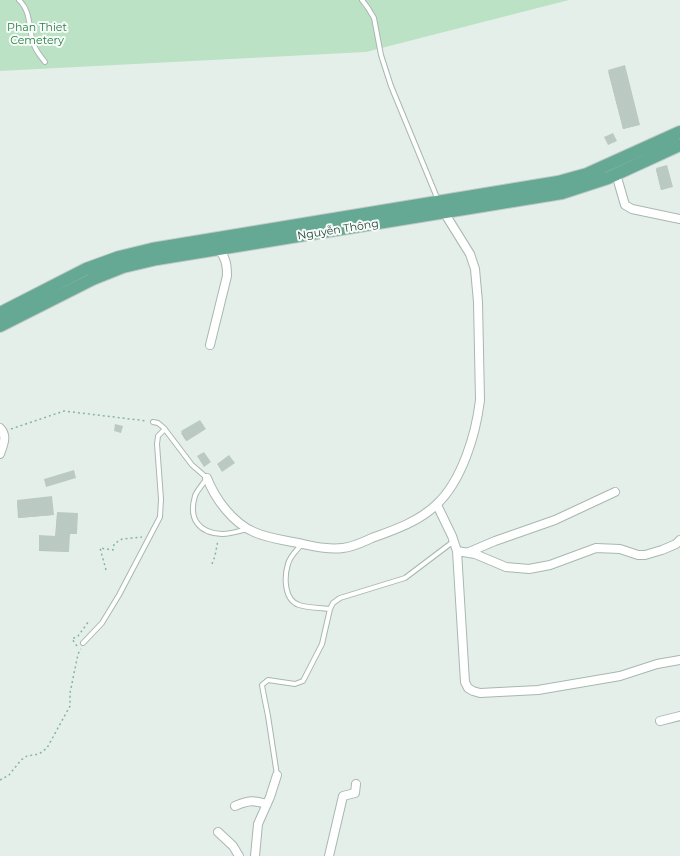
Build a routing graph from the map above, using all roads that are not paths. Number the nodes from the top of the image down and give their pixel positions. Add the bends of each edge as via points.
1 (18, 0) edge
2 (369, 0) edge
3 (364, 2) edge
4 (45, 62) dead end
5 (680, 132) edge
6 (680, 145) edge
7 (616, 174) junction
8 (441, 208) junction
9 (680, 219) edge
10 (219, 250) junction
11 (0, 313) edge
12 (0, 326) edge
13 (210, 345) dead end
14 (153, 422) road end
15 (165, 429) junction
16 (2, 430) edge
17 (0, 454) edge
18 (207, 478) junction
19 (616, 492) dead end
20 (436, 505) junction
21 (248, 529) junction
22 (680, 540) edge
23 (454, 541) junction
24 (302, 544) junction
25 (457, 551) junction
26 (469, 552) junction
27 (330, 609) junction
28 (83, 644) dead end
29 (680, 660) edge
30 (680, 716) edge
31 (660, 721) dead end
32 (277, 775) joint
33 (356, 784) dead end
34 (267, 804) junction
35 (235, 806) dead end
36 (218, 832) dead end
37 (239, 856) edge
38 (254, 856) edge
39 (329, 856) edge

1 - 4 lane via 29,17 34,45
2 - 3 lane
3 - 8 lane via 374,18 381,55 391,86
5 - 8 main road, Nguyễn Thông via 574,178
6 - 7 main road, Nguyễn Thông
7 - 8 main road, Nguyễn Thông via 562,193
7 - 9 street via 625,205 632,209
8 - 10 main road, Nguyễn Thông
8 - 11 main road, Nguyễn Thông via 125,255 86,269
8 - 20 street via 470,254 475,269 480,400 479,415 462,466
10 - 12 main road, Nguyễn Thông via 145,262 108,272
10 - 13 street via 227,264 227,276
14 - 15 lane
15 - 18 lane via 192,465
15 - 28 lane via 158,436 157,444 160,517 119,595 102,623
16 - 17 street via 5,439
18 - 21 street via 217,498 236,520
18 - 21 lane via 195,495 192,513 197,523 203,529 223,534
19 - 26 street via 555,520 495,540
20 - 23 street
20 - 24 street via 416,519 354,545 335,548
21 - 24 street via 260,535
22 - 26 street via 662,550 645,555 620,549 596,548 550,565 529,569 506,567
23 - 25 street
23 - 27 lane via 405,578 340,598
24 - 27 lane via 288,564 288,595 299,605
25 - 26 street
25 - 29 street via 465,682 473,691 502,692 559,687 620,676 657,664
27 - 32 lane via 322,644 303,681 295,684 268,680 262,685
30 - 31 street
32 - 34 street
33 - 39 street via 355,793 343,796
34 - 35 street via 253,800
34 - 38 street via 258,824
36 - 37 street via 234,846

